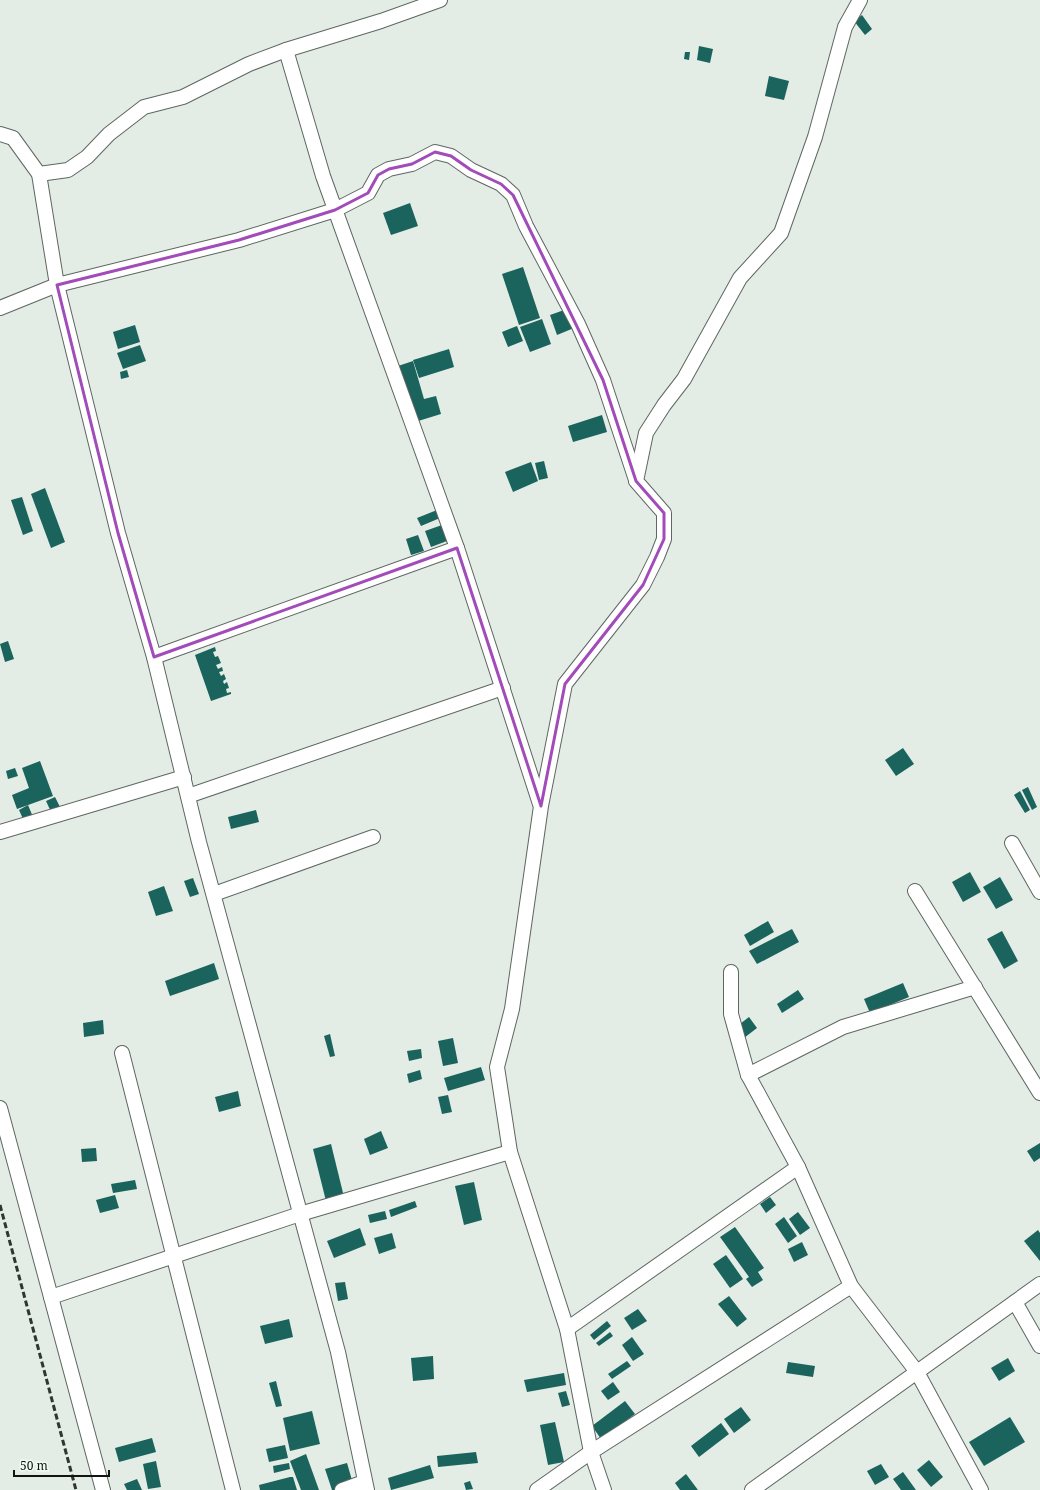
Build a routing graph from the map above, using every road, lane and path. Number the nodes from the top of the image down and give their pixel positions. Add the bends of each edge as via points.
1 (440, 0) edge
2 (860, 0) edge
3 (286, 50) junction
4 (0, 134) edge
5 (39, 174) junction
6 (335, 210) junction
7 (57, 284) junction
8 (0, 308) edge
9 (636, 481) junction
10 (457, 548) junction
11 (154, 657) junction
12 (503, 688) junction
13 (184, 777) junction
14 (188, 796) junction
15 (541, 806) junction
16 (0, 832) edge
17 (373, 836) dead end
18 (1012, 843) dead end
19 (915, 891) dead end
20 (1040, 892) edge
21 (214, 894) junction
22 (731, 972) dead end
23 (975, 987) junction
24 (122, 1053) dead end
25 (748, 1075) junction
26 (1040, 1093) edge
27 (0, 1108) edge
28 (510, 1152) junction
29 (798, 1167) junction
30 (300, 1214) junction
31 (174, 1256) junction
32 (1040, 1284) edge
33 (851, 1286) junction
34 (51, 1297) junction
35 (1016, 1302) junction
36 (567, 1328) junction
37 (1040, 1346) edge
38 (917, 1372) junction
39 (591, 1452) junction
40 (365, 1486) edge
41 (103, 1490) edge
42 (233, 1490) edge
43 (342, 1490) edge
44 (537, 1490) edge
45 (604, 1490) edge
46 (752, 1490) edge
47 (982, 1490) edge

1 - 3 street
2 - 9 street via 845,27 815,137 781,234 740,278 684,379 646,433
3 - 5 street via 249,64 183,97 144,107 68,170
3 - 6 street via 322,176
4 - 5 street via 13,138
5 - 7 street
6 - 7 street via 238,240
6 - 9 street via 368,193 378,175 389,169 412,164 435,152 451,156 471,170 501,184 513,195 526,226 581,331 603,380
6 - 10 street
7 - 8 street
7 - 11 street via 118,533
9 - 15 street via 664,513 664,539 643,585 565,684
10 - 11 street
10 - 12 street
11 - 13 street
12 - 14 street
12 - 15 street
13 - 14 street
13 - 16 street
14 - 21 street
15 - 28 street via 512,1009 497,1067
17 - 21 street
18 - 20 street
19 - 23 street
21 - 30 street
22 - 25 street via 731,1014
23 - 25 street via 843,1027
23 - 26 street
24 - 31 street
25 - 29 street
27 - 34 street
28 - 30 street
28 - 36 street
29 - 33 street
29 - 36 street
30 - 31 street
30 - 40 street via 338,1352
31 - 34 street
31 - 42 street
32 - 35 street
33 - 38 street
33 - 39 street
34 - 41 street
35 - 37 street
35 - 38 street
36 - 39 street
38 - 46 street
38 - 47 street
39 - 44 street
39 - 45 street
40 - 43 street

